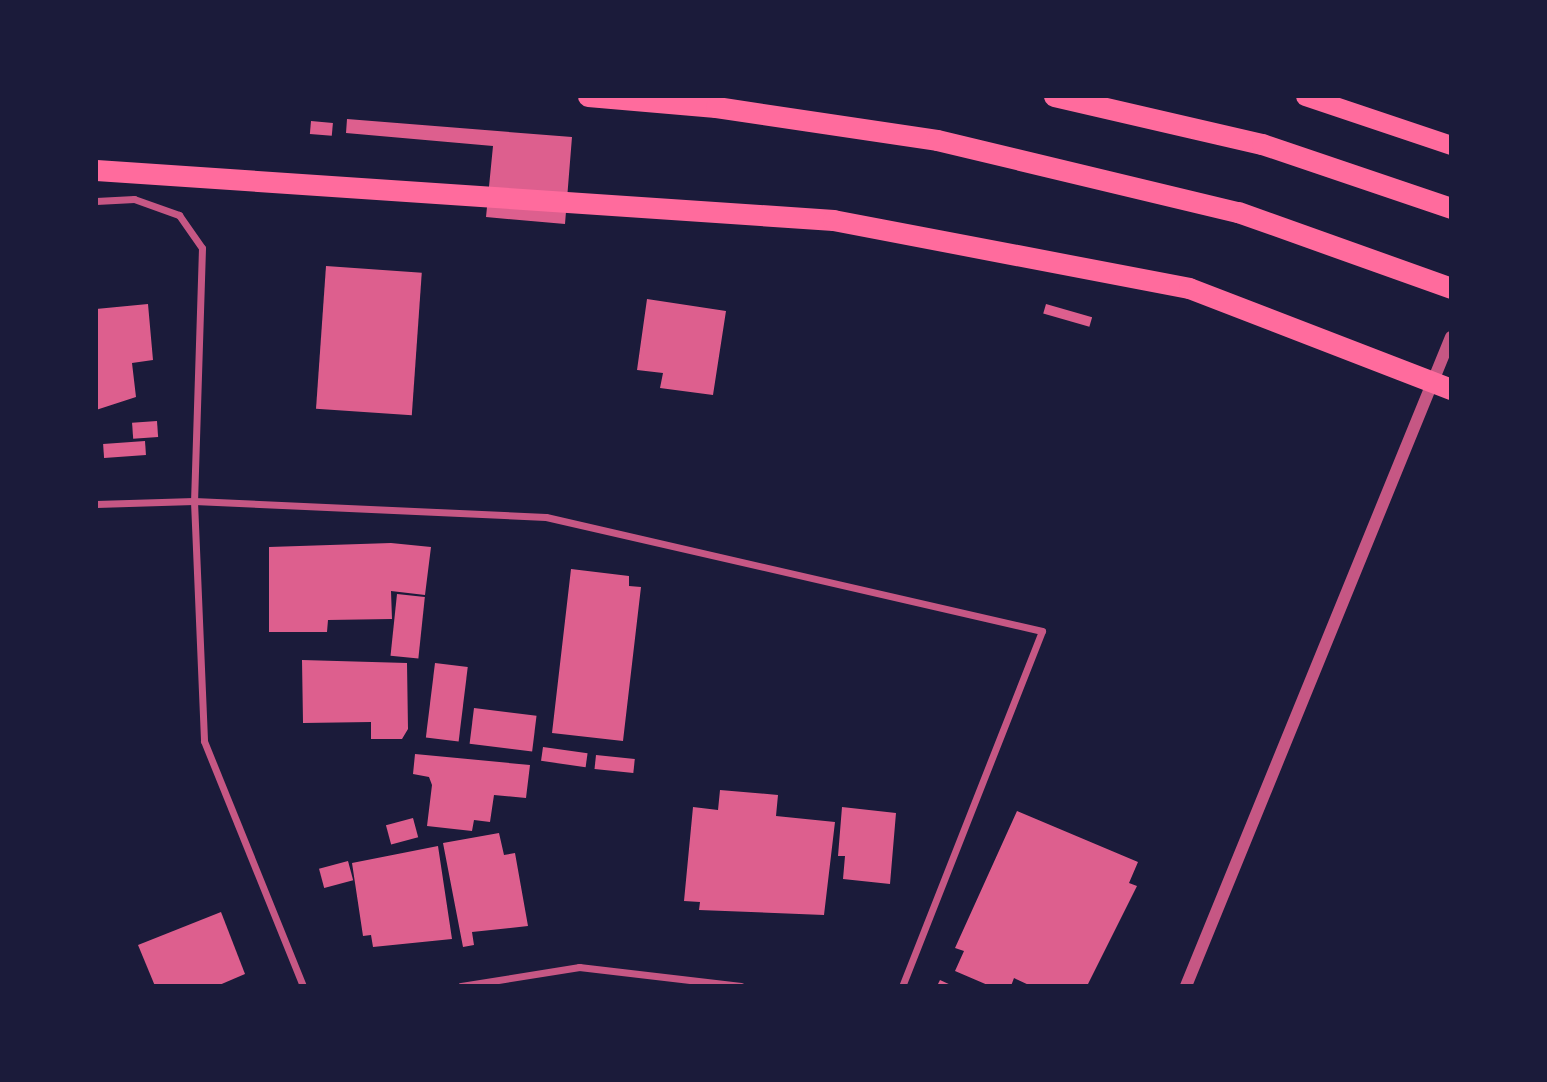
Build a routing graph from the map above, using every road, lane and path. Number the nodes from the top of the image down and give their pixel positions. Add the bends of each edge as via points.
1 (588, 96) edge
2 (1054, 96) edge
3 (1305, 96) edge
4 (1451, 145) edge
5 (96, 170) edge
6 (96, 201) edge
7 (1451, 208) edge
8 (1451, 288) edge
9 (1451, 337) edge
10 (1451, 389) edge
11 (194, 501) junction
12 (96, 504) edge
13 (303, 986) edge
14 (461, 986) edge
15 (741, 986) edge
16 (902, 986) edge
17 (1186, 986) edge

1 - 8 highway via 716,107 937,140 1238,212
2 - 7 highway via 1262,144
3 - 4 highway
5 - 10 highway via 833,220 1189,288
6 - 11 street via 134,199 179,215 202,248
9 - 17 street
11 - 12 street
11 - 13 street via 204,741
11 - 16 street via 546,517 1042,631
14 - 15 street via 579,967

